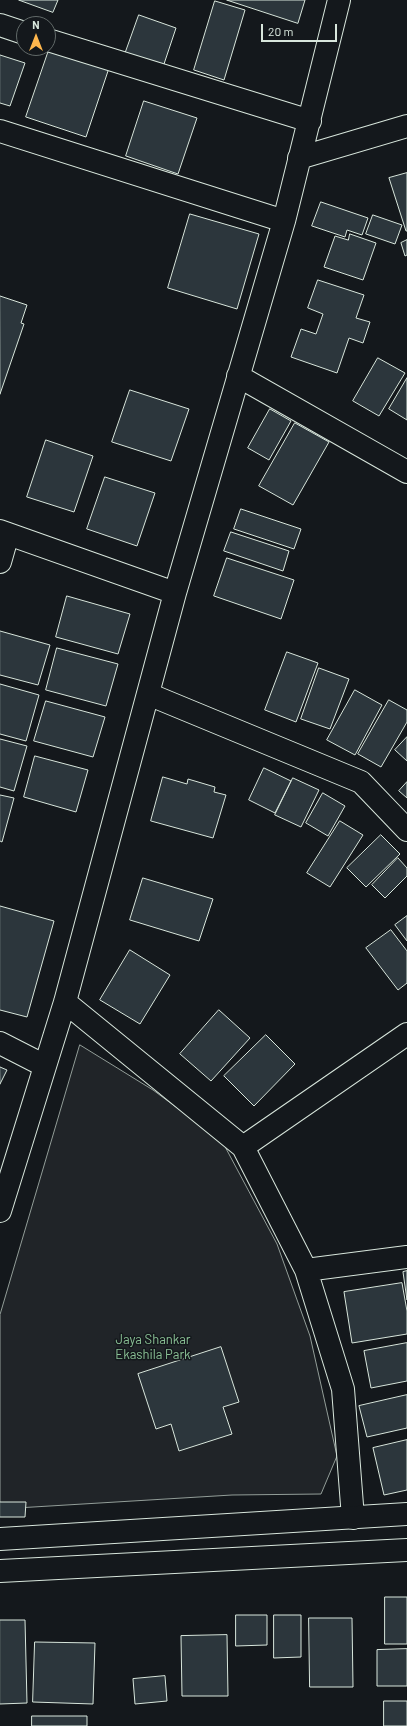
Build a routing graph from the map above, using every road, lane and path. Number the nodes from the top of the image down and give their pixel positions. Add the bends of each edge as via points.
1 (339, 0) edge
2 (0, 25) edge
3 (16, 30) edge
4 (56, 42) edge
5 (310, 121) junction
6 (407, 126) edge
7 (0, 131) edge
8 (299, 158) junction
9 (284, 220) junction
10 (238, 376) junction
11 (407, 472) edge
12 (4, 532) edge
13 (0, 562) edge
14 (175, 593) junction
15 (148, 694) junction
16 (407, 830) edge
17 (65, 1002) junction
18 (407, 1034) edge
19 (0, 1043) edge
20 (45, 1066) junction
21 (243, 1147) junction
22 (0, 1211) edge
23 (407, 1257) edge
24 (306, 1270) junction
25 (407, 1514) edge
26 (353, 1518) junction
27 (0, 1539) edge
28 (407, 1550) edge
29 (0, 1571) edge

1 - 5 street
2 - 3 street
4 - 5 street
5 - 8 street
6 - 8 street
7 - 9 street
8 - 9 street
9 - 10 street
10 - 11 street
10 - 14 street
12 - 13 street
12 - 14 street
14 - 15 street
15 - 16 street via 361,782
15 - 17 street
17 - 20 street
17 - 21 street
18 - 21 street
19 - 20 street
20 - 22 street
21 - 24 street
23 - 24 street
24 - 26 street via 343,1389
25 - 26 street
26 - 27 street
28 - 29 street

